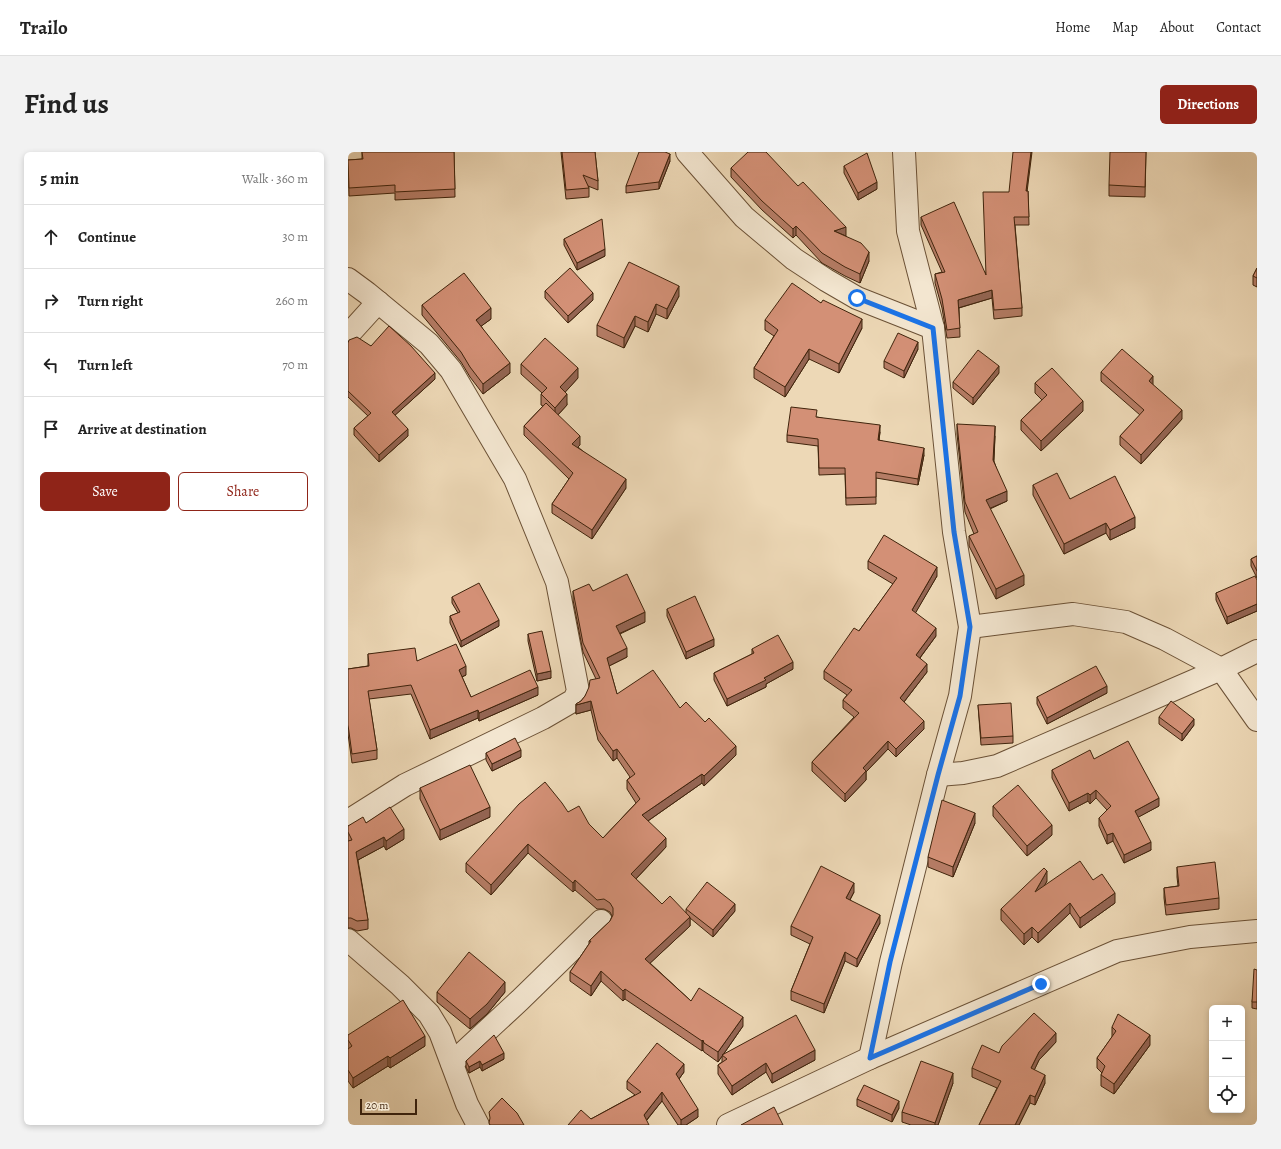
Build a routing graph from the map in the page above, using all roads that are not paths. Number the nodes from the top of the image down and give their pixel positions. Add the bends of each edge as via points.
1 (687, 152) edge
2 (904, 152) edge
3 (348, 279) edge
4 (378, 302) junction
5 (933, 328) junction
6 (348, 335) edge
7 (970, 627) junction
8 (1257, 651) edge
9 (1221, 670) junction
10 (1257, 720) edge
11 (938, 775) junction
12 (348, 821) edge
13 (601, 921) dead end
14 (1257, 931) edge
15 (348, 940) edge
16 (870, 1058) junction
17 (452, 1063) junction
18 (478, 1125) edge
19 (728, 1125) edge

1 - 5 street via 744,217 794,259 857,298
2 - 5 street via 908,231
3 - 4 street
4 - 6 street
4 - 12 street via 429,344 451,370 515,479 557,582 578,691 574,700 543,718 405,785
5 - 7 street via 954,532
7 - 9 street via 1074,614 1126,622 1165,639
7 - 11 street via 960,696
8 - 9 street
9 - 10 street
9 - 11 street via 997,766
11 - 16 street via 890,962
13 - 17 street
14 - 16 street via 1190,937 1117,951
15 - 17 street via 429,1014 440,1032
16 - 19 street
17 - 18 street via 467,1104

